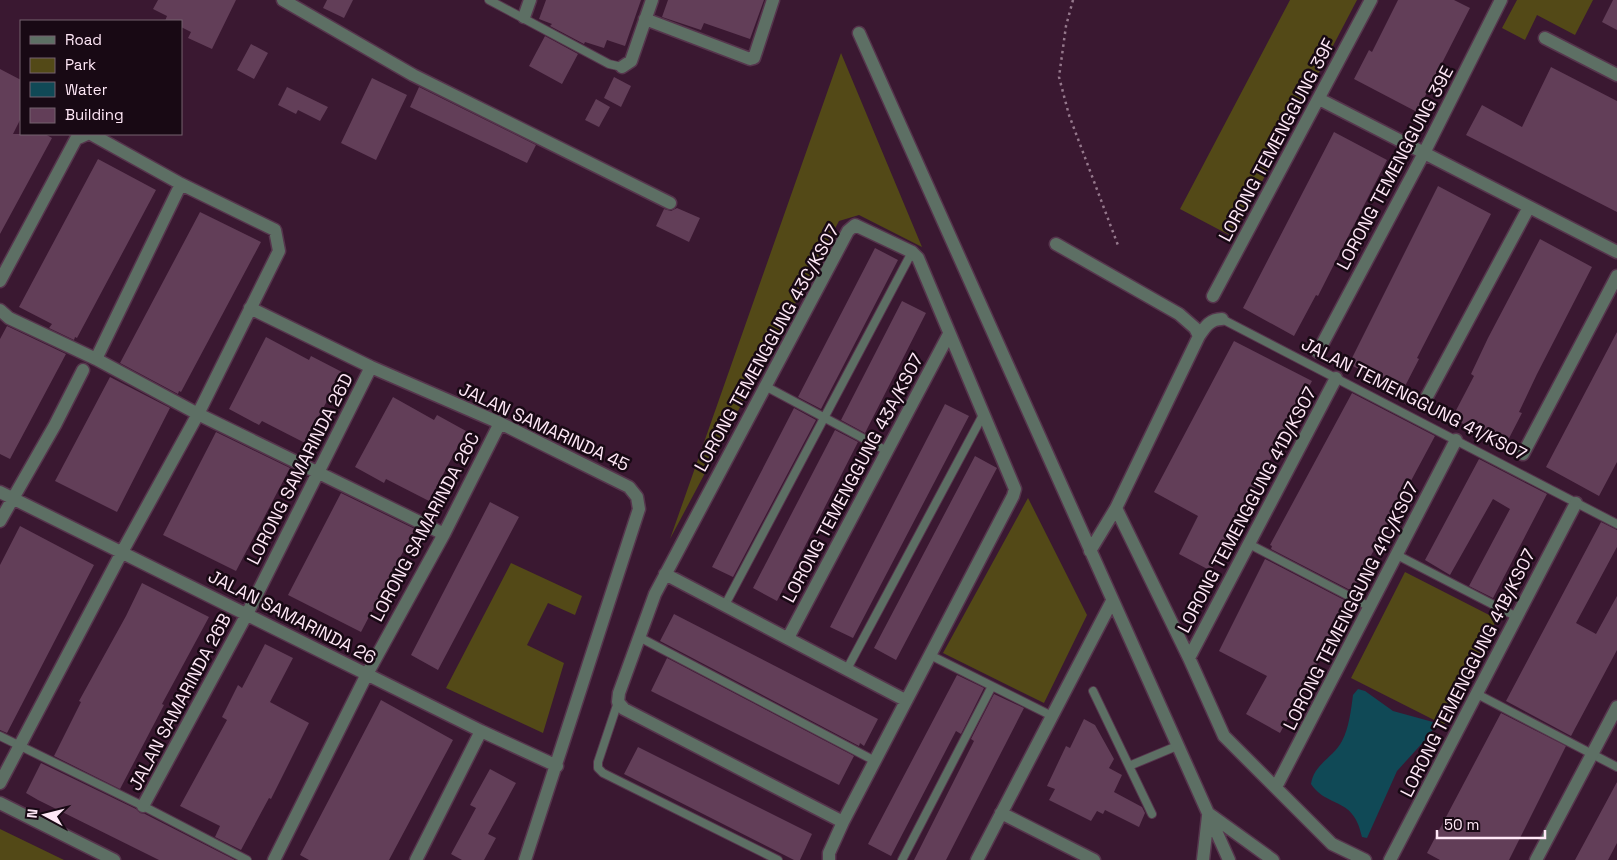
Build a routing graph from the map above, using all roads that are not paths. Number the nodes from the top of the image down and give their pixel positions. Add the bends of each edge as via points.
1 (283, 0) edge
2 (489, 0) edge
3 (530, 0) edge
4 (652, 0) edge
5 (773, 0) edge
6 (1371, 0) edge
7 (1501, 0) edge
8 (524, 17) junction
9 (645, 20) junction
10 (859, 33) dead end
11 (1545, 38) dead end
12 (622, 67) joint
13 (1617, 75) edge
14 (1320, 99) junction
15 (85, 135) edge
16 (94, 135) edge
17 (1424, 153) junction
18 (180, 184) junction
19 (670, 203) dead end
20 (1529, 207) junction
21 (1056, 244) dead end
22 (912, 252) junction
23 (1617, 252) edge
24 (1617, 276) edge
25 (0, 280) edge
26 (1213, 296) dead end
27 (250, 308) junction
28 (0, 310) edge
29 (1222, 319) joint
30 (949, 334) junction
31 (1199, 336) junction
32 (1318, 352) dead end
33 (96, 359) junction
34 (371, 367) junction
35 (83, 370) dead end
36 (1336, 378) junction
37 (765, 386) junction
38 (1423, 404) dead end
39 (984, 413) junction
40 (198, 414) junction
41 (826, 419) junction
42 (500, 423) junction
43 (1456, 440) junction
44 (887, 451) junction
45 (1523, 454) dead end
46 (319, 471) junction
47 (0, 492) edge
48 (12, 498) junction
49 (1576, 502) junction
50 (1116, 508) junction
51 (0, 521) edge
52 (1617, 524) edge
53 (444, 534) junction
54 (1249, 544) junction
55 (1090, 550) junction
56 (122, 552) junction
57 (1397, 555) junction
58 (665, 574) junction
59 (1112, 600) junction
60 (725, 605) junction
61 (1370, 607) junction
62 (247, 614) junction
63 (1517, 617) junction
64 (639, 637) junction
65 (788, 638) junction
66 (930, 655) junction
67 (1189, 658) junction
68 (847, 669) junction
69 (367, 674) junction
70 (992, 686) junction
71 (1093, 691) dead end
72 (1477, 694) junction
73 (906, 700) junction
74 (618, 702) junction
75 (1617, 707) edge
76 (1052, 716) junction
77 (480, 731) junction
78 (0, 736) edge
79 (20, 746) junction
80 (1177, 746) junction
81 (1592, 754) junction
82 (875, 760) junction
83 (557, 766) junction
84 (1129, 766) junction
85 (1617, 766) edge
86 (0, 784) edge
87 (1276, 787) junction
88 (0, 804) edge
89 (143, 806) junction
90 (1001, 813) junction
91 (1208, 813) junction
92 (1152, 814) dead end
93 (843, 822) junction
94 (114, 860) edge
95 (247, 860) edge
96 (274, 860) edge
97 (416, 860) edge
98 (525, 860) edge
99 (778, 860) edge
100 (828, 860) edge
101 (902, 860) edge
102 (977, 860) edge
103 (1094, 860) edge
104 (1203, 860) edge
105 (1229, 860) edge
106 (1273, 860) edge
107 (1365, 860) edge
108 (1390, 860) edge
109 (1536, 860) edge

1 - 19 street via 413,75
2 - 8 lane
3 - 8 street
4 - 9 street
5 - 9 street via 754,58 746,59
6 - 14 street, LORONG TEMENGGUNG 39F
7 - 17 street, LORONG TEMENGGUNG 39E
8 - 12 lane via 610,64
9 - 12 street via 631,61
10 - 55 street
11 - 13 street
14 - 17 street
14 - 26 street, LORONG TEMENGGUNG 39F
15 - 25 street via 76,139
16 - 18 street
17 - 20 street
17 - 32 street, LORONG TEMENGGUNG 39E
18 - 27 street via 275,230 279,251
18 - 33 street
20 - 23 street
20 - 38 street
21 - 31 street via 1179,314
22 - 30 street via 918,258
22 - 37 street, LORONG TEMENGGUNG 43C/KS07 via 854,225
22 - 41 lane
24 - 45 street
27 - 34 street, JALAN SAMARINDA 45
27 - 40 street
28 - 33 street via 9,318
29 - 31 street, JALAN TEMENGGUNG 41/KS07 via 1207,324
29 - 36 lane, JALAN TEMENGGUNG 41/KS07
30 - 39 street
30 - 44 street, LORONG TEMENGGUNG 43A/KS07
31 - 50 street, JALAN TEMENGGUNG 41/KS07
33 - 40 street
34 - 42 street, JALAN SAMARINDA 45
34 - 46 street, LORONG SAMARINDA 26D
35 - 48 street
36 - 43 lane, JALAN TEMENGGUNG 41/KS07
36 - 54 street, LORONG TEMENGGUNG 41D/KS07
37 - 41 lane
37 - 58 street, LORONG TEMENGGUNG 43C/KS07
39 - 66 street via 1012,479 1013,496
39 - 68 lane
40 - 46 street
40 - 56 street
41 - 44 lane
41 - 60 lane
42 - 53 street, LORONG SAMARINDA 26C
42 - 83 street, JALAN SAMARINDA 45 via 629,487 638,497 639,509
43 - 49 lane, JALAN TEMENGGUNG 41/KS07
43 - 57 street, LORONG TEMENGGUNG 41C/KS07
44 - 65 street, LORONG TEMENGGUNG 43A/KS07
46 - 53 street
46 - 62 street, LORONG SAMARINDA 26D
47 - 48 street, JALAN SAMARINDA 26
48 - 51 street
48 - 56 street, JALAN SAMARINDA 26
49 - 52 lane, JALAN TEMENGGUNG 41/KS07
49 - 63 street, LORONG TEMENGGUNG 41B/KS07
50 - 55 street, JALAN TEMENGGUNG 41/KS07
50 - 67 street
53 - 69 street, LORONG SAMARINDA 26C
54 - 61 lane
54 - 67 street, LORONG TEMENGGUNG 41D/KS07
55 - 59 street
56 - 62 street, JALAN SAMARINDA 26
56 - 79 street
57 - 61 street, LORONG TEMENGGUNG 41C/KS07
57 - 63 lane
58 - 60 street
58 - 64 street, LORONG TEMENGGUNG 43C/KS07
59 - 76 street
59 - 80 street
60 - 65 street
61 - 87 street, LORONG TEMENGGUNG 41C/KS07
62 - 69 street, JALAN SAMARINDA 26
62 - 89 street, JALAN SAMARINDA 26B
63 - 72 street, LORONG TEMENGGUNG 41B/KS07
64 - 74 street, LORONG TEMENGGUNG 43C/KS07
64 - 82 lane
65 - 68 street
66 - 70 lane
66 - 73 street
67 - 87 street via 1224,736
68 - 73 street
69 - 77 street, JALAN SAMARINDA 26
69 - 96 street, LORONG SAMARINDA 26C
70 - 76 lane
70 - 101 lane
71 - 84 lane
72 - 81 lane
72 - 108 street, LORONG TEMENGGUNG 41B/KS07
73 - 82 street
74 - 93 street via 624,709
74 - 99 lane via 598,762 603,773
75 - 81 street
76 - 90 street
77 - 83 street, JALAN SAMARINDA 26
77 - 97 street
78 - 79 lane
79 - 86 street
79 - 89 lane
80 - 84 lane
80 - 91 street
81 - 85 lane
81 - 109 street
82 - 93 street
83 - 98 street, JALAN SAMARINDA 45
84 - 92 lane
87 - 107 street via 1332,844
88 - 94 street
89 - 95 lane
90 - 102 street
90 - 103 street
91 - 104 street
91 - 105 street
91 - 106 street
93 - 100 street

